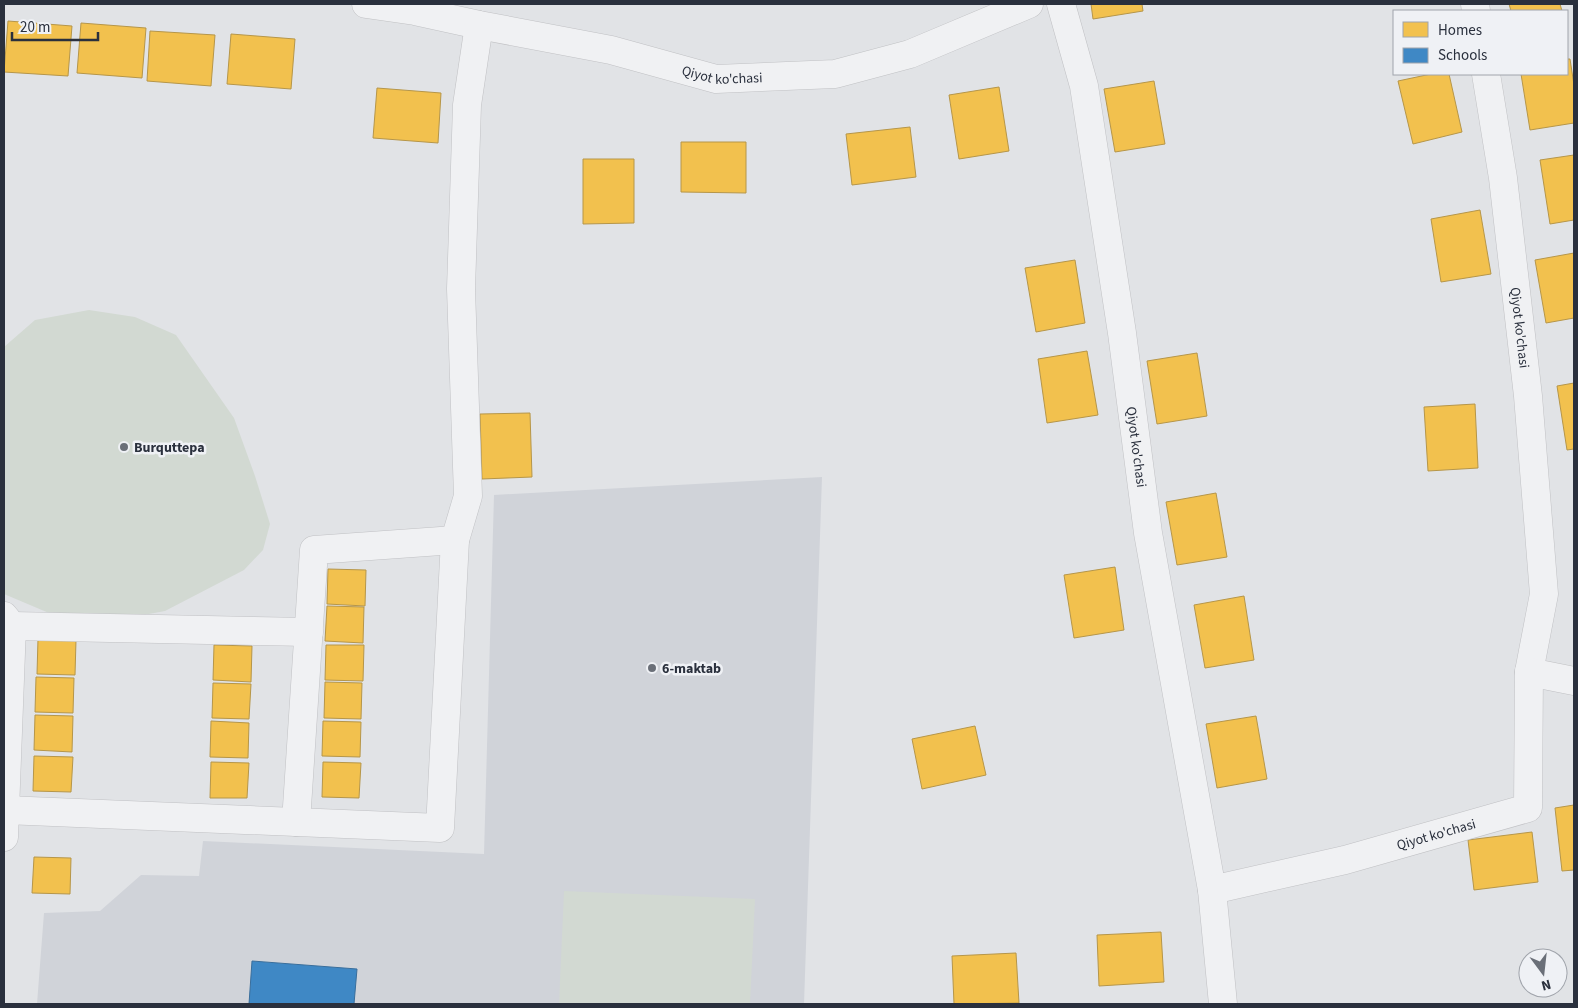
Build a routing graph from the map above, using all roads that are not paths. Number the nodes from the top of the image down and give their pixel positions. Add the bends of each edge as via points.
1 (366, 4) edge
2 (1029, 4) edge
3 (1061, 4) edge
4 (415, 7) edge
5 (479, 25) junction
6 (1486, 75) edge
7 (455, 540) junction
8 (8, 621) edge
9 (309, 632) junction
10 (1529, 672) junction
11 (1574, 681) edge
12 (5, 810) junction
13 (296, 822) junction
14 (4, 837) edge
15 (1212, 890) junction
16 (1223, 1004) edge

1 - 4 street, Qiyot ko'chasi
2 - 5 street, Qiyot ko'chasi via 910,54 835,74 716,79 611,50
3 - 15 street, Qiyot ko'chasi via 1084,86 1122,333 1148,533
4 - 5 street, Qiyot ko'chasi
5 - 7 street via 468,105 461,289 468,496
6 - 10 street, Qiyot ko'chasi via 1503,178 1528,396 1544,594
7 - 9 street via 314,550
7 - 13 street via 440,828
8 - 9 street
8 - 12 street
9 - 13 street
10 - 11 street
10 - 15 street, Qiyot ko'chasi via 1528,808 1345,860
12 - 13 street
12 - 14 street
15 - 16 street, Qiyot ko'chasi

